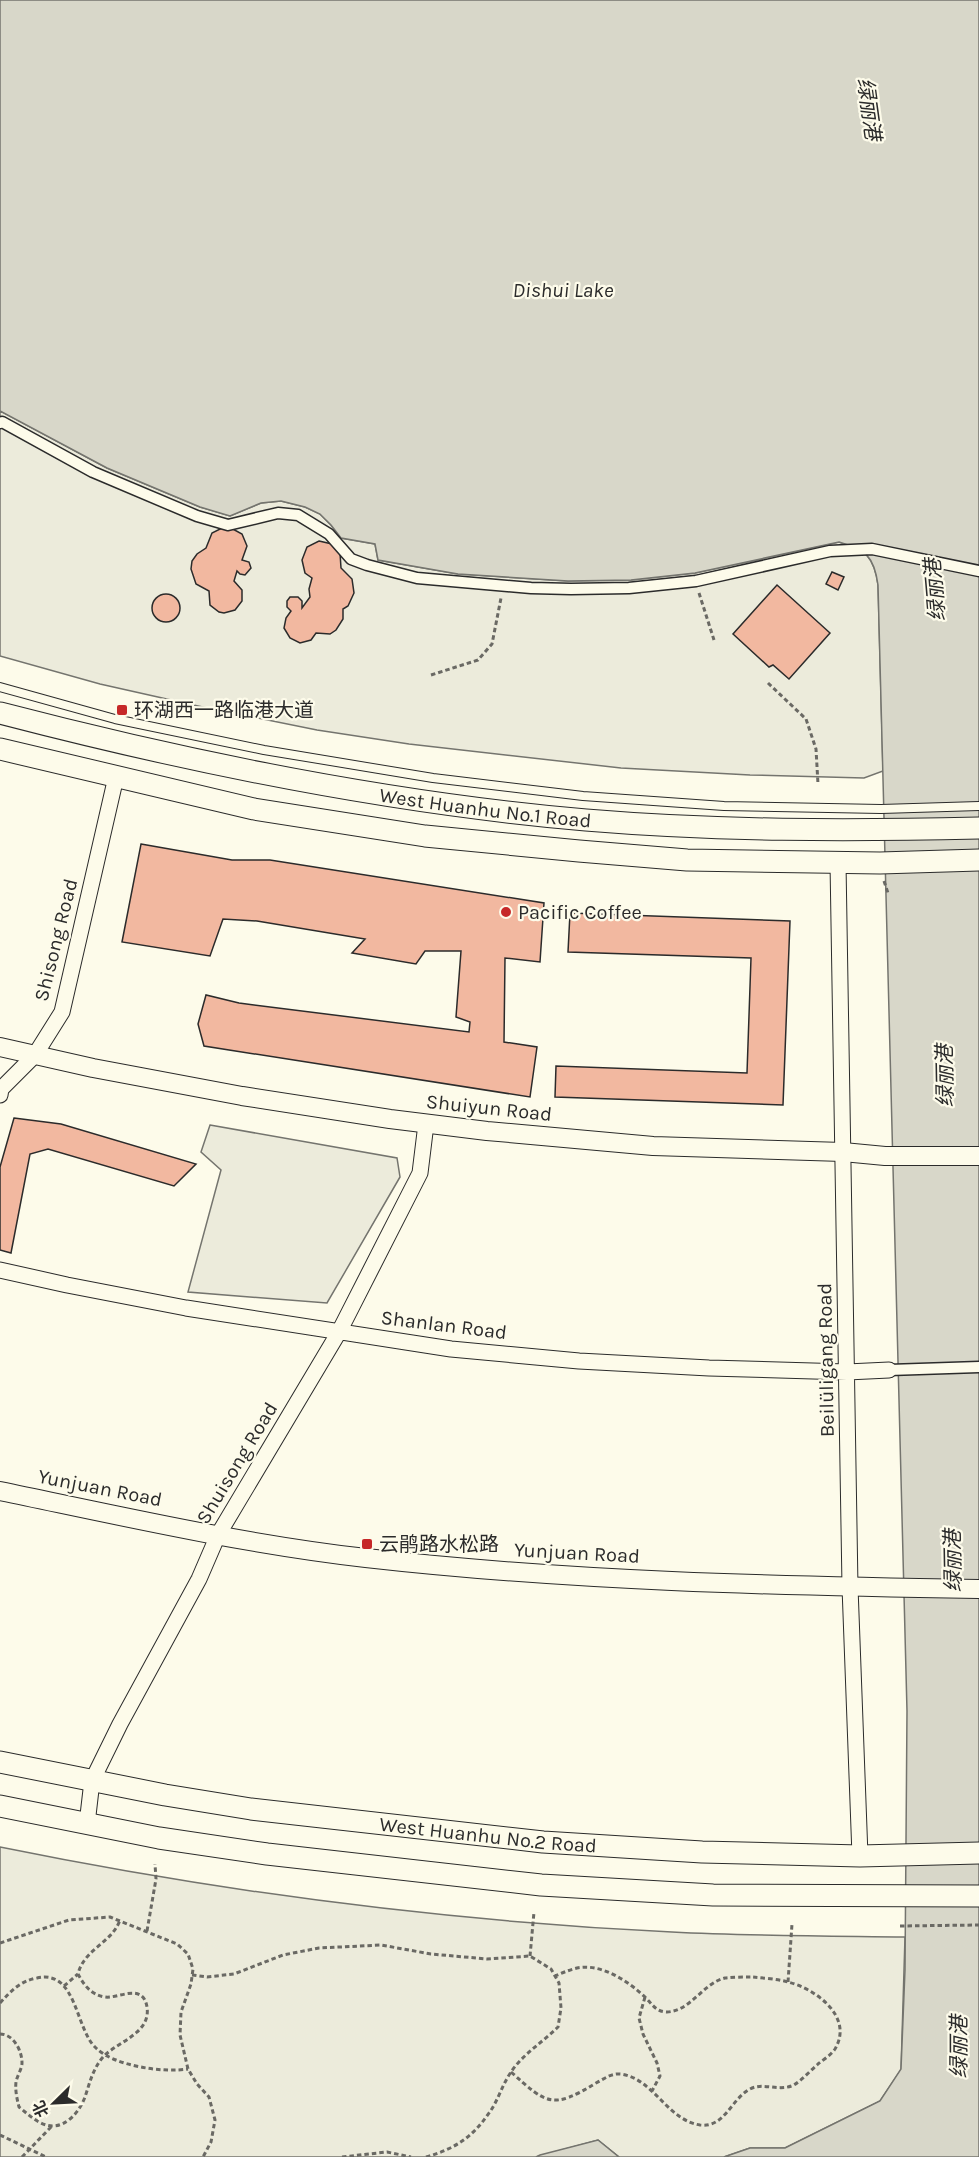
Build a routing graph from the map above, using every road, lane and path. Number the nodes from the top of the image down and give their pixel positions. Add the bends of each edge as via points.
1 (0, 423) edge
2 (979, 571) edge
3 (696, 581) junction
4 (504, 586) junction
5 (714, 640) dead end
6 (431, 675) dead end
7 (768, 683) dead end
8 (0, 687) edge
9 (0, 712) edge
10 (0, 749) edge
11 (116, 777) junction
12 (819, 784) dead end
13 (979, 806) edge
14 (880, 819) junction
15 (979, 828) edge
16 (979, 860) edge
17 (838, 863) junction
18 (0, 1047) edge
19 (35, 1055) junction
20 (0, 1095) edge
21 (426, 1124) junction
22 (843, 1152) junction
23 (979, 1156) edge
24 (0, 1270) edge
25 (339, 1332) junction
26 (979, 1367) edge
27 (889, 1370) joint
28 (847, 1372) junction
29 (0, 1491) edge
30 (218, 1535) junction
31 (850, 1587) junction
32 (979, 1589) edge
33 (0, 1761) edge
34 (92, 1781) junction
35 (0, 1806) edge
36 (87, 1824) junction
37 (979, 1853) edge
38 (860, 1856) junction
39 (155, 1864) dead end
40 (979, 1896) edge
41 (534, 1912) dead end
42 (120, 1920) junction
43 (792, 1924) dead end
44 (979, 1925) edge
45 (900, 1926) dead end
46 (147, 1931) junction
47 (0, 1943) edge
48 (530, 1956) junction
49 (78, 1974) junction
50 (192, 1975) junction
51 (555, 1976) junction
52 (788, 1982) junction
53 (64, 1986) junction
54 (645, 1997) junction
55 (0, 2003) edge
56 (0, 2034) edge
57 (104, 2056) junction
58 (188, 2069) junction
59 (511, 2072) junction
60 (652, 2091) junction
61 (51, 2127) junction
62 (0, 2135) edge
63 (29, 2150) junction
64 (22, 2157) edge
65 (46, 2157) edge
66 (203, 2157) edge
67 (342, 2157) edge
68 (411, 2157) edge
69 (426, 2157) edge

1 - 4 street via 93,472 197,516 228,525 278,513 298,515 329,534 351,559 367,565 417,578
2 - 3 street via 872,549 830,551
3 - 4 street via 571,590
3 - 5 path
4 - 6 path via 492,644 478,660
7 - 12 path via 806,719 816,749
8 - 14 lane via 126,722 433,778 606,798
9 - 14 main road, West Huanhu No.1 Road via 126,745 428,802 597,821 723,828
10 - 11 main road, West Huanhu No.1 Road
11 - 17 main road, West Huanhu No.1 Road via 254,809 425,836 687,860
11 - 19 street, Shisong Road via 62,1012
13 - 14 lane
14 - 15 main road, West Huanhu No.1 Road
16 - 17 main road, West Huanhu No.1 Road
17 - 22 street, Beilüligang Road
18 - 19 street, Shuiyun Road
19 - 20 street, Shisong Road via 1,1089
19 - 21 street, Shuiyun Road via 242,1096
21 - 22 street, Shuiyun Road via 653,1146
21 - 25 street, Shuisong Road via 420,1173
22 - 23 street, Shuiyun Road
22 - 28 street, Beilüligang Road
24 - 25 street, Shanlan Road via 186,1308
25 - 28 street, Shanlan Road via 451,1349 579,1361
25 - 30 street, Shuisong Road
26 - 27 street
27 - 28 street, Shanlan Road
28 - 31 street, Beilüligang Road
29 - 30 street, Yunjuan Road
30 - 31 street, Yunjuan Road via 363,1558 555,1576
30 - 34 street, Shuisong Road via 199,1579
31 - 32 street, Yunjuan Road
31 - 38 street, Beilüligang Road
33 - 34 main road, West Huanhu No.2 Road
34 - 36 street, Shuisong Road
34 - 38 main road, West Huanhu No.2 Road via 251,1809 543,1842
35 - 36 main road
36 - 40 main road via 267,1854 541,1885 713,1895
37 - 38 main road, West Huanhu No.2 Road
39 - 46 path
41 - 48 path
42 - 46 path
42 - 47 path via 69,1920
42 - 49 path via 113,1933 80,1965
43 - 52 path
44 - 45 path
46 - 50 path via 177,1944 188,1954
48 - 50 path via 487,1959 381,1945 319,1948 282,1955 234,1974
48 - 51 path via 552,1969
49 - 53 path
49 - 57 path via 92,1992 106,1997 132,1992 142,1996 147,2006 141,2028
50 - 58 path via 181,2012 180,2035
51 - 54 path via 578,1968 601,1969
51 - 59 path via 561,2008 558,2027
52 - 54 path via 724,1978 683,2007 667,2012 656,2009
52 - 60 path via 813,1992 827,2004 838,2019 841,2032 834,2050 793,2085 752,2088 723,2118 700,2125 677,2115
53 - 55 path via 45,1976 28,1980 13,1988
53 - 57 path via 80,2013 86,2036
54 - 60 path via 639,2018 660,2076
56 - 61 path via 15,2042 20,2053 22,2064 16,2082 19,2107
57 - 58 path via 121,2063
57 - 61 path via 90,2076 76,2114 62,2125
58 - 66 path via 209,2097 215,2120
59 - 60 path via 539,2097 555,2101 567,2100 610,2075 622,2074
59 - 69 path via 490,2113 463,2142
61 - 63 path
62 - 63 path
63 - 64 path
63 - 65 path
67 - 68 path via 387,2152

